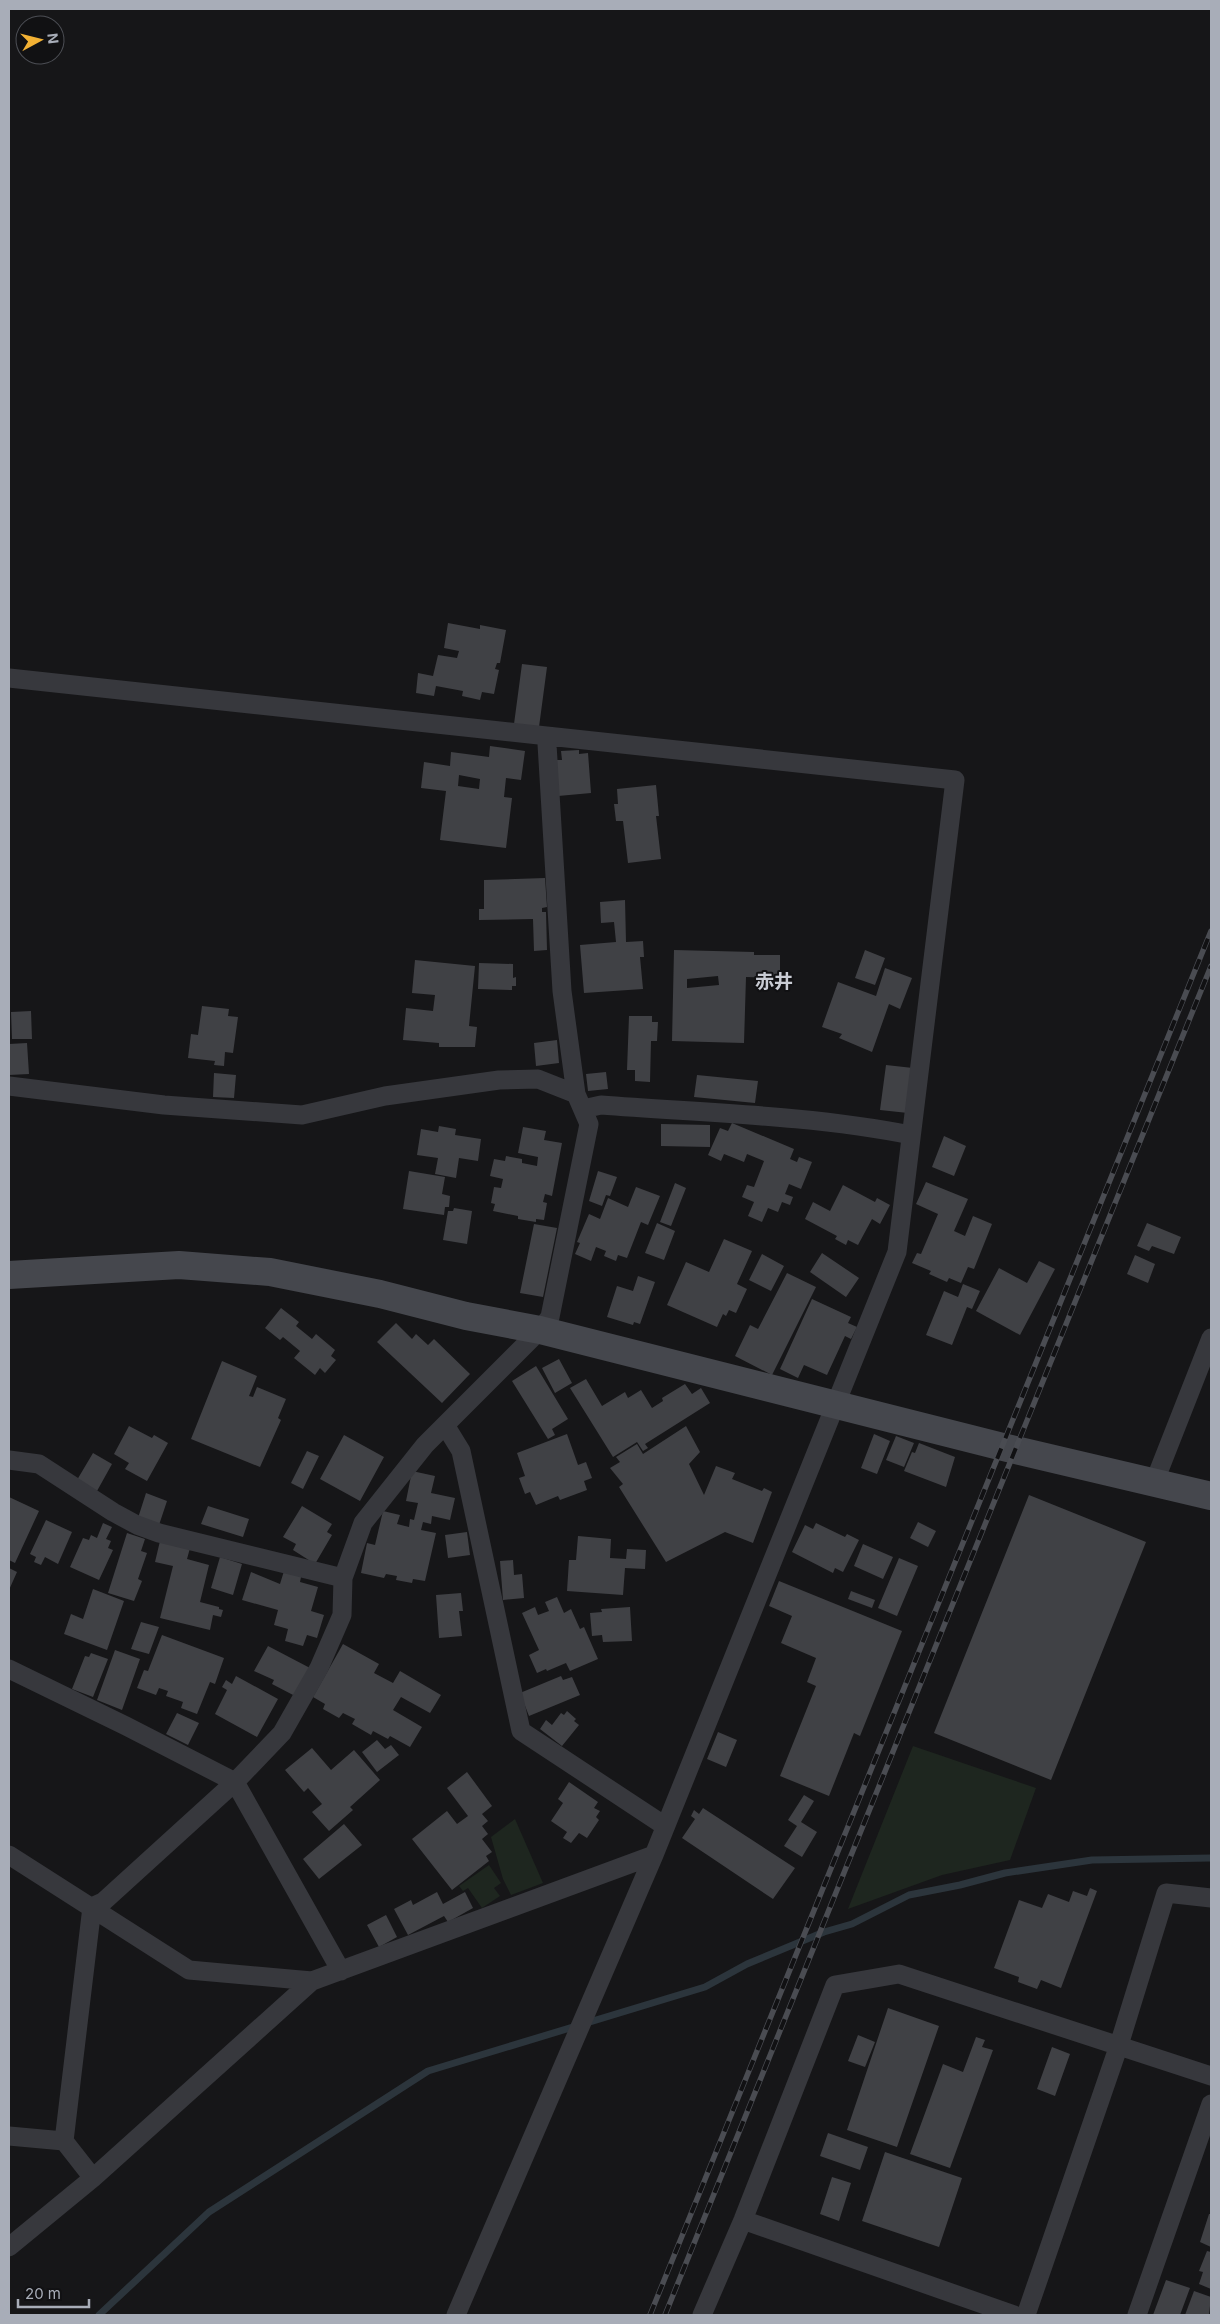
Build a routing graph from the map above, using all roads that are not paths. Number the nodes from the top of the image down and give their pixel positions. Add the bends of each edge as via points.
1 (9, 678) edge
2 (553, 737) junction
3 (9, 1086) edge
4 (580, 1102) junction
5 (912, 1135) junction
6 (9, 1275) edge
7 (540, 1330) junction
8 (1211, 1338) edge
9 (836, 1404) junction
10 (445, 1425) junction
11 (9, 1460) edge
12 (1154, 1483) junction
13 (1211, 1496) edge
14 (343, 1578) junction
15 (9, 1669) edge
16 (235, 1782) junction
17 (666, 1826) junction
18 (9, 1854) edge
19 (654, 1855) junction
20 (1211, 1898) edge
21 (92, 1907) junction
22 (341, 1971) junction
23 (312, 1981) junction
24 (1119, 2045) junction
25 (1211, 2076) edge
26 (1211, 2104) edge
27 (9, 2136) edge
28 (64, 2141) junction
29 (93, 2178) junction
30 (743, 2220) junction
31 (9, 2247) edge
32 (456, 2315) edge
33 (702, 2315) edge
34 (1014, 2315) edge
35 (1026, 2315) edge
36 (1137, 2315) edge

1 - 2 street
2 - 4 street via 547,744 562,992
2 - 5 street via 955,780
3 - 4 street via 164,1105 302,1115 385,1096 499,1080 538,1079
4 - 5 street via 876,1128
4 - 7 street via 589,1124 550,1317
5 - 9 street via 897,1252
6 - 7 street via 179,1265 270,1272
7 - 9 street
7 - 10 street
8 - 12 street
9 - 12 street
9 - 17 street
10 - 14 street via 363,1522
10 - 17 street via 461,1451 520,1731
11 - 14 street via 39,1464 113,1512 159,1533
12 - 13 street
14 - 16 street via 342,1615 319,1668 282,1734
15 - 16 street
16 - 21 street via 103,1902
16 - 22 street
17 - 19 street
18 - 21 street
19 - 22 street
19 - 32 street
20 - 24 street via 1166,1893
21 - 23 street via 188,1970
21 - 28 street
22 - 23 street
23 - 29 street
24 - 25 street
24 - 30 street via 899,1974 835,1986
24 - 35 street
26 - 36 street
27 - 28 street
28 - 29 street
29 - 31 street
30 - 33 street
30 - 34 street

